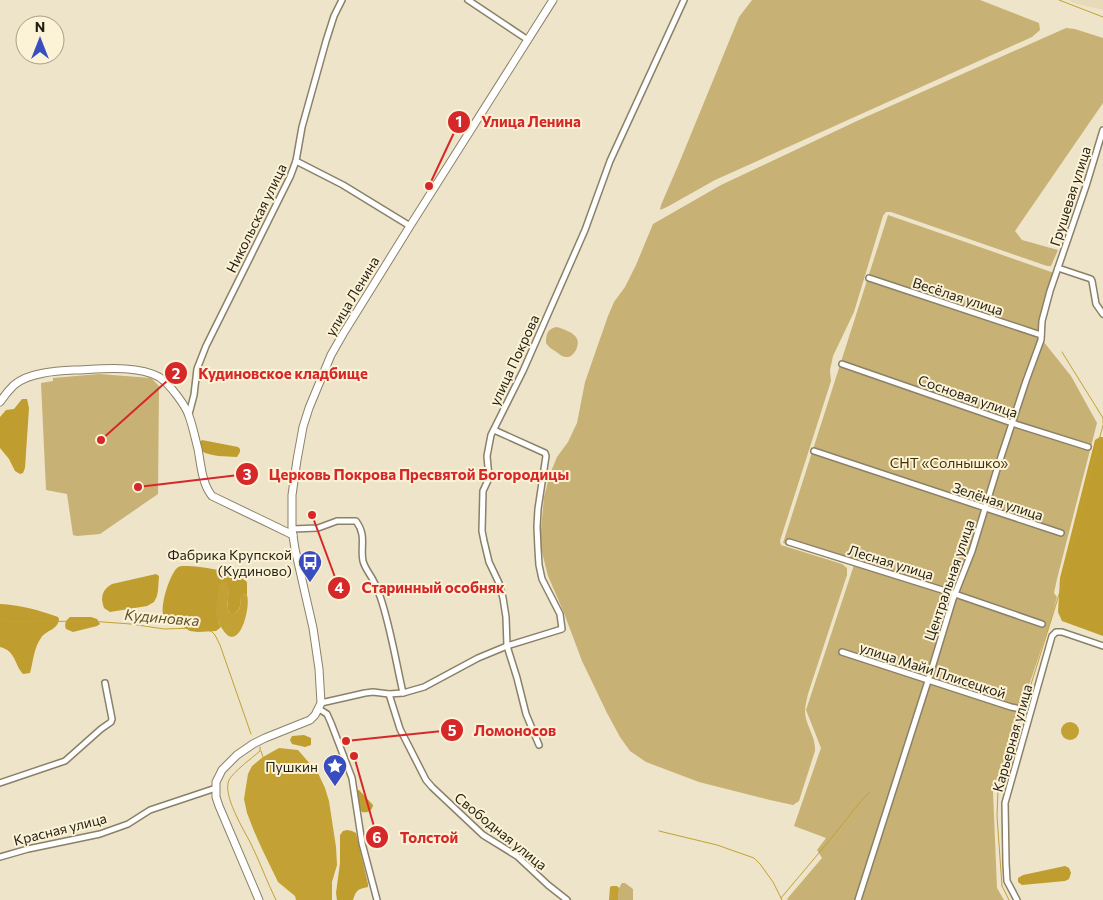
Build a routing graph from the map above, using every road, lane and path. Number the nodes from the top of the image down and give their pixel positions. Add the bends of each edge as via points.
1 (342, 0) edge
2 (468, 0) edge
3 (553, 0) edge
4 (684, 0) edge
5 (528, 40) junction
6 (1103, 130) edge
7 (296, 161) junction
8 (410, 226) junction
9 (1058, 268) junction
10 (868, 278) dead end
11 (1103, 314) edge
12 (1041, 335) junction
13 (842, 364) dead end
14 (0, 402) edge
15 (189, 414) junction
16 (1012, 423) junction
17 (494, 430) junction
18 (1088, 447) dead end
19 (814, 451) dead end
20 (985, 509) junction
21 (292, 532) junction
22 (1061, 533) dead end
23 (789, 542) dead end
24 (955, 594) junction
25 (1042, 624) dead end
26 (507, 646) junction
27 (1103, 646) edge
28 (842, 652) dead end
29 (928, 681) junction
30 (105, 683) dead end
31 (403, 693) junction
32 (389, 694) junction
33 (320, 706) junction
34 (1016, 708) dead end
35 (539, 745) dead end
36 (0, 783) edge
37 (216, 788) junction
38 (0, 857) edge
39 (259, 900) edge
40 (376, 900) edge
41 (567, 900) edge
42 (858, 900) edge
43 (1016, 900) edge

1 - 7 street, Никольская улица via 334,16 306,111
2 - 5 street
3 - 5 main road, улица Ленина
4 - 17 street, улица Покрова via 610,161 585,230 523,371
5 - 8 main road, улица Ленина
6 - 9 street, Грушевая улица
7 - 8 street
7 - 15 street, Никольская улица via 200,361
8 - 21 main road, улица Ленина via 335,348 315,391 303,427 297,460 292,495
9 - 11 street via 1091,279 1096,304
9 - 12 street, Центральная улица
10 - 12 street, Весёлая улица
12 - 16 street, Центральная улица
13 - 16 street, Сосновая улица
14 - 15 main road via 15,384 32,376 116,369 159,377
15 - 21 main road via 205,482 212,496
16 - 18 street, Сосновая улица
16 - 20 street, Центральная улица
17 - 26 street, улица Покрова via 487,456 489,478 483,491 482,531 489,562 503,598
17 - 26 street via 546,456 538,509 539,565 542,579 560,614 562,629
19 - 20 street, Зелёная улица
20 - 22 street, Зелёная улица
20 - 24 street, Центральная улица
21 - 31 street via 336,521 356,521 360,526 363,559 381,598
21 - 33 main road, улица Ленина via 317,650
23 - 24 street, Лесная улица
24 - 25 street, Лесная улица
24 - 29 street, Центральная улица
26 - 31 street via 424,687
26 - 35 street, улица Покрова via 526,714
27 - 43 street, Карьерная улица via 1062,632 1052,636 1005,803 1007,881
28 - 29 street, улица Майи Плисецкой
29 - 34 street, улица Майи Плисецкой
29 - 42 street, Центральная улица
30 - 36 street via 111,722 65,761
31 - 32 street
32 - 33 street via 365,693
32 - 41 street, Свободная улица via 400,729 432,787 483,835 517,856
33 - 37 main road via 310,720 265,738 237,756 222,770
33 - 40 street via 329,718 352,778 362,843
37 - 38 street, Красная улица via 150,810 128,824 100,834
37 - 39 main road via 219,806

